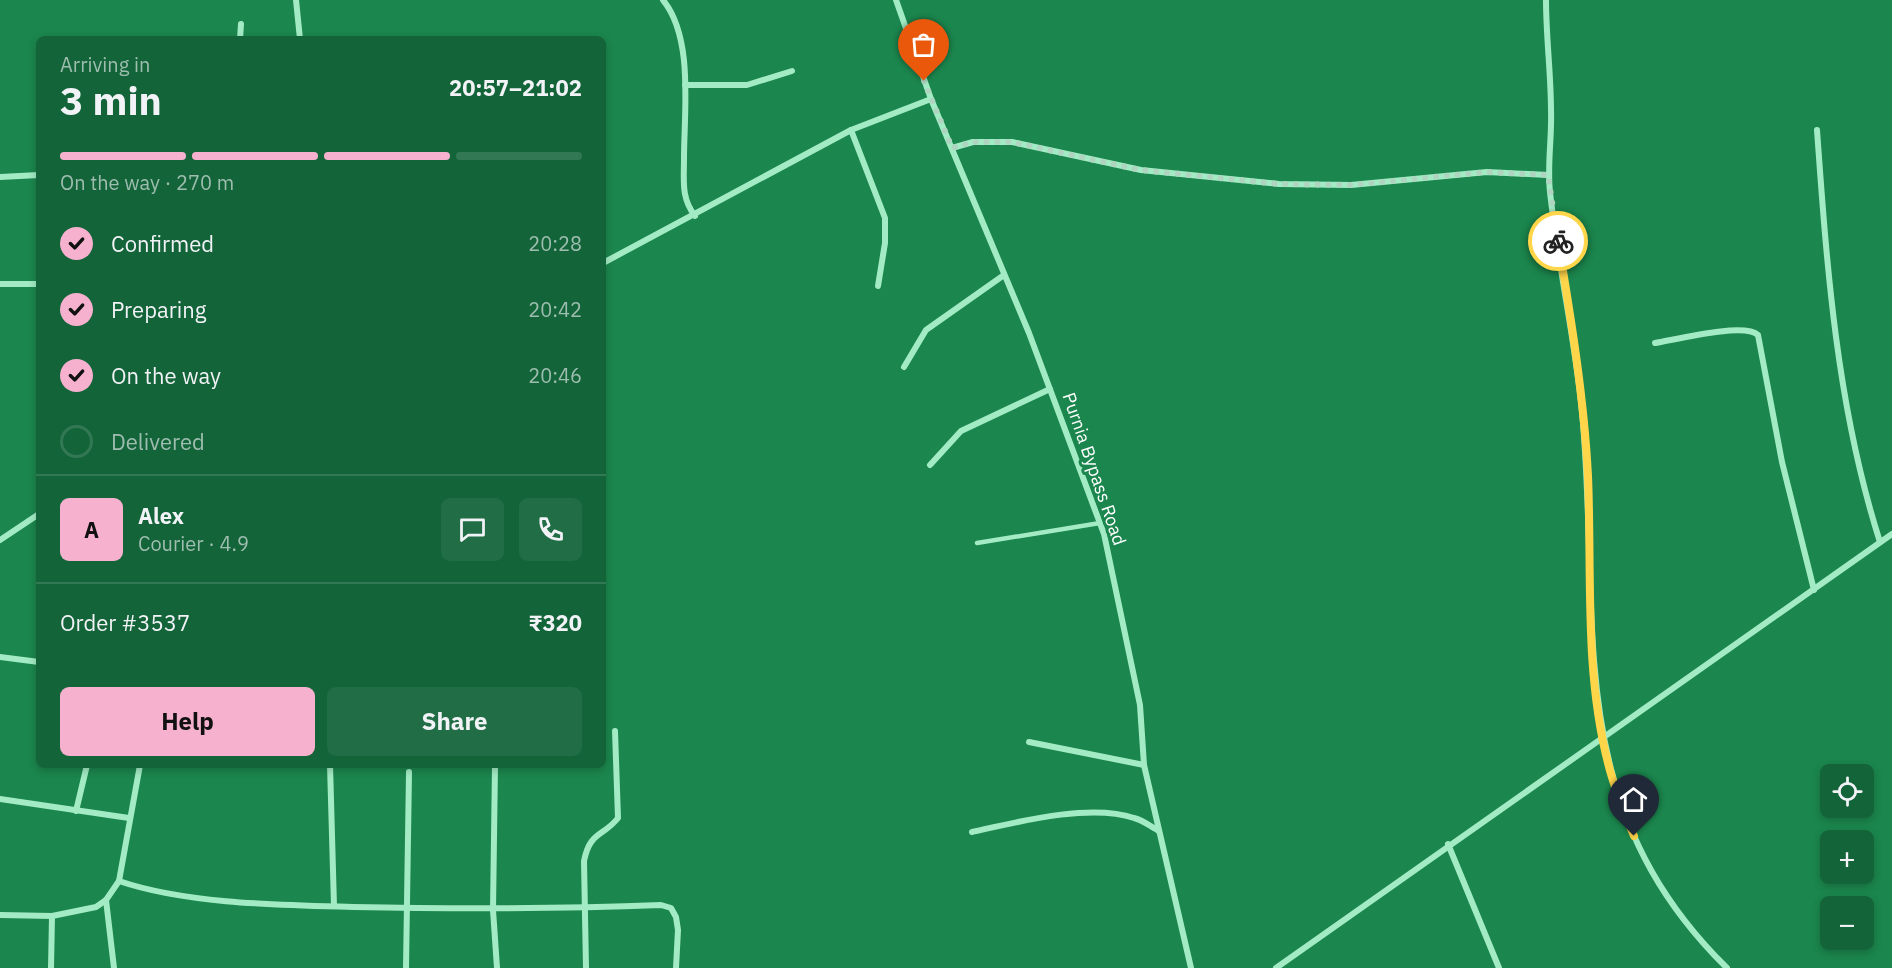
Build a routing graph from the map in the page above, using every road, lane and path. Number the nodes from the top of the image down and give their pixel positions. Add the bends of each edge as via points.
1 (296, 0) edge
2 (663, 0) edge
3 (896, 0) edge
4 (1546, 0) edge
5 (241, 24) dead end
6 (240, 36) edge
7 (300, 36) edge
8 (792, 71) dead end
9 (685, 85) junction
10 (931, 99) junction
11 (851, 130) junction
12 (1817, 130) dead end
13 (952, 148) junction
14 (36, 175) edge
15 (1548, 175) junction
16 (0, 177) edge
17 (694, 216) junction
18 (606, 260) edge
19 (1004, 275) junction
20 (0, 284) edge
21 (36, 284) edge
22 (878, 286) dead end
23 (1655, 343) dead end
24 (904, 367) dead end
25 (1050, 389) junction
26 (930, 465) dead end
27 (36, 516) edge
28 (1100, 523) junction
29 (1892, 534) edge
30 (0, 540) edge
31 (1880, 542) junction
32 (978, 543) dead end
33 (1814, 590) junction
34 (0, 657) edge
35 (36, 662) edge
36 (615, 731) dead end
37 (1603, 738) junction
38 (1029, 742) dead end
39 (1144, 765) junction
40 (86, 768) edge
41 (139, 768) edge
42 (330, 768) edge
43 (495, 768) edge
44 (409, 772) dead end
45 (0, 799) edge
46 (76, 811) junction
47 (129, 818) junction
48 (1159, 831) junction
49 (972, 832) dead end
50 (1448, 844) junction
51 (119, 881) junction
52 (106, 900) junction
53 (334, 906) junction
54 (407, 908) junction
55 (585, 908) junction
56 (494, 909) junction
57 (0, 915) edge
58 (52, 916) junction
59 (51, 968) edge
60 (114, 968) edge
61 (406, 968) edge
62 (497, 968) edge
63 (586, 968) edge
64 (676, 968) edge
65 (1191, 968) edge
66 (1275, 968) edge
67 (1498, 968) edge
68 (1727, 968) edge

1 - 7 street
2 - 9 street via 673,12 680,33
3 - 10 street, Purnia Bypass Road
4 - 15 street via 1551,109
5 - 6 street
8 - 9 street via 747,85
9 - 17 street via 684,199
10 - 11 street
10 - 13 street, Purnia Bypass Road
11 - 17 street
11 - 22 street via 885,218
12 - 31 street via 1840,376 1860,475
13 - 15 street via 973,142 1012,142 1140,170 1279,184 1351,185 1487,172
13 - 19 street, Purnia Bypass Road
14 - 16 street
15 - 37 street via 1583,417 1590,612
17 - 18 street
19 - 24 street via 926,330
19 - 25 street, Purnia Bypass Road
20 - 21 street
23 - 33 street via 1722,332 1748,330 1758,335 1782,462
25 - 26 street via 961,431
25 - 28 street, Purnia Bypass Road
27 - 30 street
28 - 32 lane
28 - 39 street, Purnia Bypass Road via 1140,705
29 - 31 street
31 - 33 street
33 - 37 street
34 - 35 street
36 - 55 street via 618,818 598,833 586,851
37 - 50 street
37 - 68 street via 1617,792 1648,867 1680,914
38 - 39 street
39 - 48 street, Purnia Bypass Road
40 - 46 street
41 - 47 street
42 - 53 street
43 - 56 street
44 - 54 street
45 - 46 street
46 - 47 street
47 - 51 street
48 - 49 street via 1134,818 1101,813 1034,818
48 - 65 street, Purnia Bypass Road
50 - 66 street
50 - 67 street
51 - 52 street
51 - 53 street via 149,892 281,905
52 - 58 street via 96,907
52 - 60 street
53 - 54 street
54 - 56 street
54 - 61 street
55 - 56 street
55 - 63 street
55 - 64 street via 671,908 678,930
56 - 62 street
57 - 58 street
58 - 59 street

